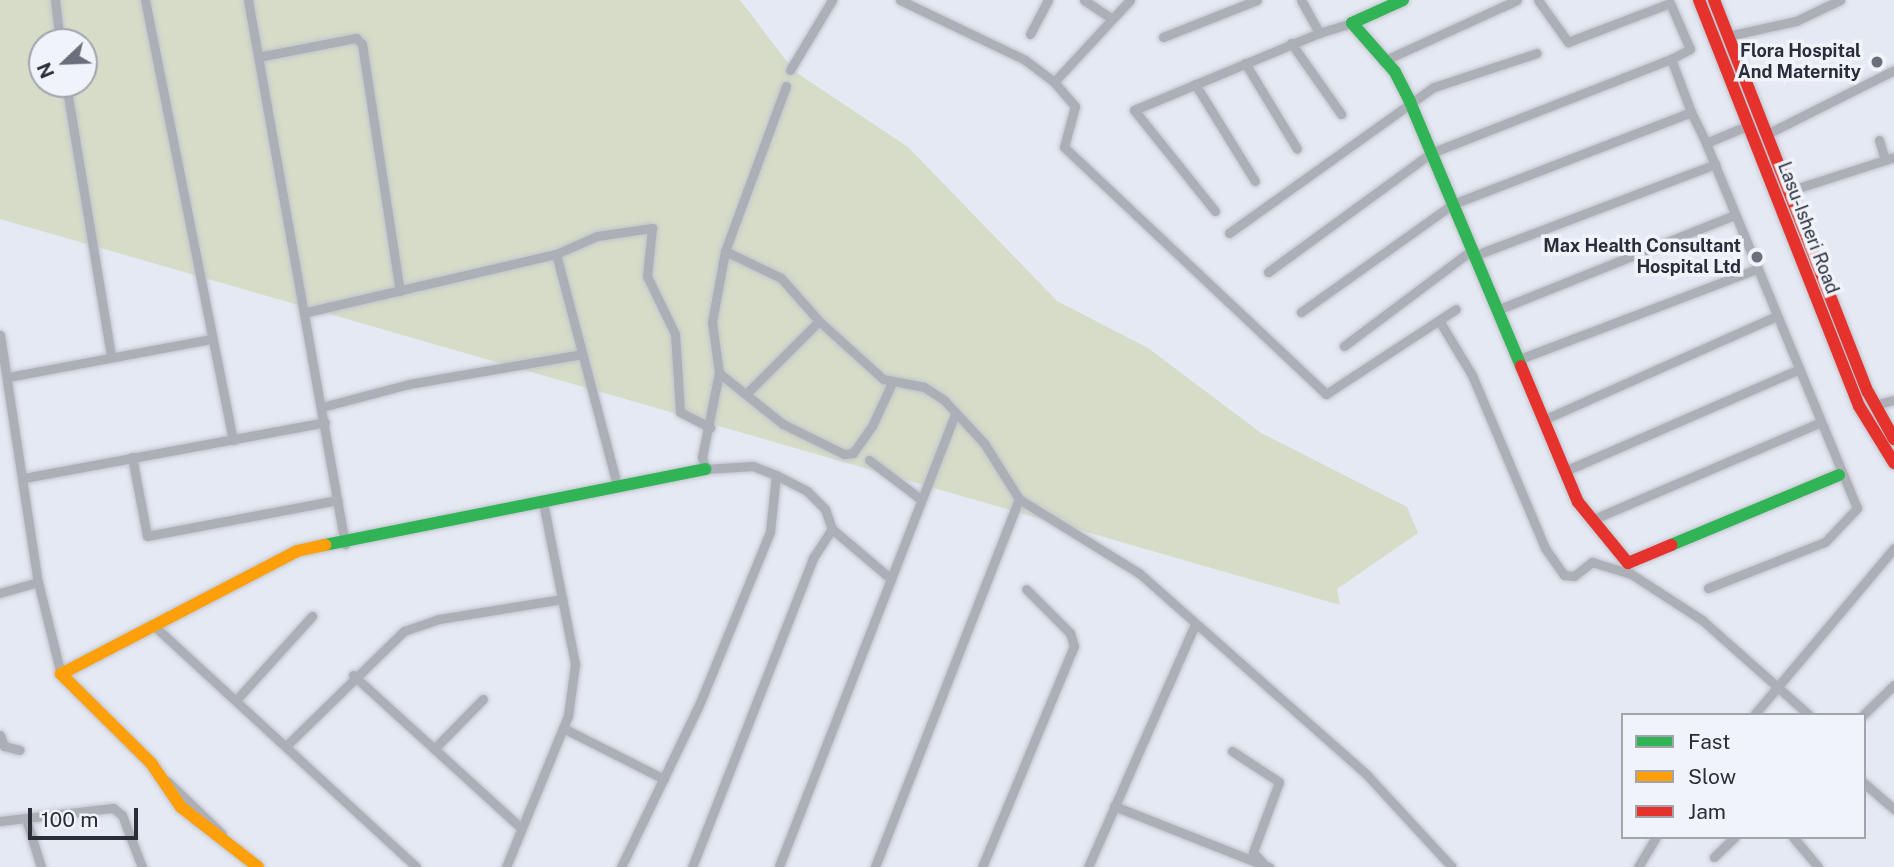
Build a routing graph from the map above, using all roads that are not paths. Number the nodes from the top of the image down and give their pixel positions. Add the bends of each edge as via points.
1 (55, 0) edge
2 (145, 0) edge
3 (248, 0) edge
4 (832, 0) edge
5 (900, 0) edge
6 (1048, 0) edge
7 (1084, 0) edge
8 (1130, 0) edge
9 (1257, 0) edge
10 (1301, 0) edge
11 (1404, 0) edge
12 (1517, 0) edge
13 (1538, 0) edge
14 (1699, 0) edge
15 (1714, 0) edge
16 (1840, 0) edge
17 (1111, 18) junction
18 (1352, 23) junction
19 (58, 28) edge
20 (1319, 33) junction
21 (1030, 34) dead end
22 (1728, 36) junction
23 (1163, 37) dead end
24 (1291, 43) junction
25 (1537, 53) dead end
26 (258, 57) junction
27 (1671, 59) junction
28 (1383, 61) junction
29 (1245, 63) junction
30 (790, 70) dead end
31 (1894, 70) edge
32 (1054, 82) junction
33 (1195, 84) junction
34 (786, 86) dead end
35 (68, 98) edge
36 (1410, 102) junction
37 (1691, 112) junction
38 (1341, 114) dead end
39 (1749, 125) junction
40 (1767, 134) junction
41 (1879, 141) dead end
42 (1706, 143) junction
43 (1297, 149) dead end
44 (1430, 153) junction
45 (1889, 158) edge
46 (1715, 164) junction
47 (1255, 181) dead end
48 (1789, 191) junction
49 (1453, 204) junction
50 (1215, 211) dead end
51 (1735, 215) junction
52 (1229, 233) dead end
53 (725, 251) junction
54 (1474, 252) junction
55 (556, 254) junction
56 (1756, 269) junction
57 (1268, 272) dead end
58 (1821, 290) junction
59 (400, 291) junction
60 (1456, 309) dead end
61 (1497, 310) junction
62 (307, 312) junction
63 (1301, 312) dead end
64 (1774, 317) junction
65 (819, 321) junction
66 (1440, 322) junction
67 (0, 335) edge
68 (212, 339) junction
69 (1344, 346) dead end
70 (582, 354) junction
71 (111, 355) junction
72 (1516, 360) junction
73 (1797, 370) junction
74 (719, 373) junction
75 (8, 377) junction
76 (891, 383) junction
77 (746, 394) junction
78 (1894, 400) edge
79 (1874, 405) junction
80 (322, 407) junction
81 (955, 414) junction
82 (1543, 420) junction
83 (325, 422) junction
84 (1819, 423) junction
85 (710, 427) junction
86 (1894, 439) edge
87 (233, 440) junction
88 (132, 457) junction
89 (869, 460) dead end
90 (1894, 464) edge
91 (705, 469) junction
92 (1565, 471) junction
93 (776, 475) junction
94 (1839, 475) junction
95 (24, 478) junction
96 (617, 485) junction
97 (918, 497) junction
98 (1019, 499) junction
99 (338, 500) junction
100 (543, 502) junction
101 (1596, 518) junction
102 (832, 529) junction
103 (345, 546) junction
104 (1894, 548) edge
105 (891, 579) junction
106 (38, 582) junction
107 (1708, 588) dead end
108 (1026, 589) dead end
109 (0, 593) edge
110 (562, 599) junction
111 (312, 616) dead end
112 (151, 623) junction
113 (1194, 627) junction
114 (61, 674) junction
115 (353, 675) junction
116 (1779, 685) junction
117 (1894, 685) edge
118 (237, 699) junction
119 (483, 699) dead end
120 (1756, 713) edge
121 (1807, 713) edge
122 (1865, 713) edge
123 (563, 728) junction
124 (0, 735) edge
125 (287, 745) junction
126 (435, 749) junction
127 (2, 750) edge
128 (20, 750) dead end
129 (1232, 751) dead end
130 (664, 779) junction
131 (1866, 785) edge
132 (1114, 806) junction
133 (1894, 809) edge
134 (26, 819) junction
135 (0, 821) edge
136 (520, 827) junction
137 (1655, 839) edge
138 (1733, 839) edge
139 (1795, 839) edge
140 (1714, 857) dead end
141 (1266, 866) edge
142 (41, 867) edge
143 (142, 867) edge
144 (258, 867) edge
145 (416, 867) edge
146 (506, 867) edge
147 (621, 867) edge
148 (692, 867) edge
149 (779, 867) edge
150 (874, 867) edge
151 (982, 867) edge
152 (1088, 867) edge
153 (1452, 867) edge
154 (1638, 867) edge
155 (1818, 867) edge

1 - 19 street
2 - 68 street
3 - 26 street
4 - 30 street
5 - 32 street via 1025,60
6 - 21 street
7 - 17 street
8 - 17 street
9 - 23 street
10 - 20 street
11 - 18 street
12 - 28 street
13 - 27 street via 1568,42 1670,3 1690,49
14 - 39 street, Lasu-Isheri Road
15 - 22 street, Lasu-Isheri Road
16 - 22 street via 1796,21
17 - 32 street
18 - 20 street
18 - 28 street
20 - 24 street
22 - 40 street, Lasu-Isheri Road
24 - 29 street
24 - 38 street
25 - 36 street via 1434,88
26 - 59 street via 356,38 362,44
26 - 62 street
27 - 37 street
27 - 44 street
28 - 36 street
29 - 33 street
29 - 43 street
31 - 40 street
32 - 66 street via 1075,106 1064,147 1326,394
33 - 47 street
33 - 50 street via 1134,110
34 - 53 street
35 - 71 street
36 - 44 street
36 - 52 street
37 - 42 street
37 - 49 street
39 - 42 street
39 - 58 street, Lasu-Isheri Road
40 - 48 street, Lasu-Isheri Road
41 - 45 street
42 - 46 street
44 - 49 street
44 - 57 street
45 - 48 street
46 - 51 street
46 - 54 street
48 - 58 street, Lasu-Isheri Road
49 - 54 street
49 - 63 street
51 - 56 street
51 - 61 street
53 - 65 street via 781,278
53 - 74 street via 712,322
54 - 61 street
54 - 69 street
55 - 59 street
55 - 70 street
55 - 85 street via 597,236 652,228 647,276 675,334 680,412
56 - 64 street
56 - 72 street
58 - 79 street, Lasu-Isheri Road
58 - 90 street, Lasu-Isheri Road via 1859,406
59 - 62 street
60 - 66 street
61 - 72 street
62 - 80 street
64 - 73 street
64 - 82 street
65 - 76 street
65 - 77 street
66 - 116 street via 1472,375 1545,548 1564,575 1574,576 1592,562 1631,574 1702,620
67 - 75 street
68 - 71 street
68 - 87 street
70 - 80 street via 409,384
70 - 96 street
71 - 75 street
72 - 82 street
73 - 84 street
73 - 92 street
74 - 77 street
74 - 85 street
75 - 95 street
76 - 77 street via 872,426 848,454 783,424
76 - 81 street via 924,387
78 - 79 street
79 - 86 street, Lasu-Isheri Road
80 - 83 street
81 - 97 street
81 - 98 street via 984,443
82 - 92 street
83 - 87 street
83 - 99 street
84 - 94 street
84 - 101 street
85 - 91 street
87 - 88 street
88 - 95 street
88 - 99 street via 147,536
89 - 97 street
91 - 93 street via 753,466
91 - 96 street
92 - 101 street via 1578,502
93 - 102 street via 807,491 825,509
93 - 130 street via 770,532
94 - 101 street via 1637,564 1628,563
94 - 107 street via 1857,508 1825,542
95 - 106 street
96 - 100 street
97 - 105 street
98 - 113 street via 1139,573
98 - 150 street
99 - 103 street
100 - 103 street
100 - 110 street
102 - 105 street
102 - 148 street via 813,558
103 - 112 street via 284,555
104 - 116 street
105 - 149 street
106 - 109 street
106 - 114 street
108 - 151 street via 1070,633 1074,646
110 - 115 street via 439,619 404,631
110 - 123 street via 575,664
111 - 118 street
112 - 114 street
112 - 118 street
113 - 132 street
113 - 153 street via 1367,775
114 - 144 street via 163,777 181,807
115 - 125 street
115 - 126 street
116 - 120 street
116 - 121 street
117 - 122 street
118 - 125 street
119 - 126 street
123 - 130 street
123 - 136 street
124 - 127 street
125 - 145 street
126 - 136 street
127 - 128 street
129 - 141 street via 1279,782 1253,852
130 - 147 street
131 - 133 street
132 - 141 street
132 - 152 street
134 - 135 street
134 - 142 street
134 - 143 street via 118,810
136 - 146 street
137 - 154 street
138 - 140 street
139 - 155 street

